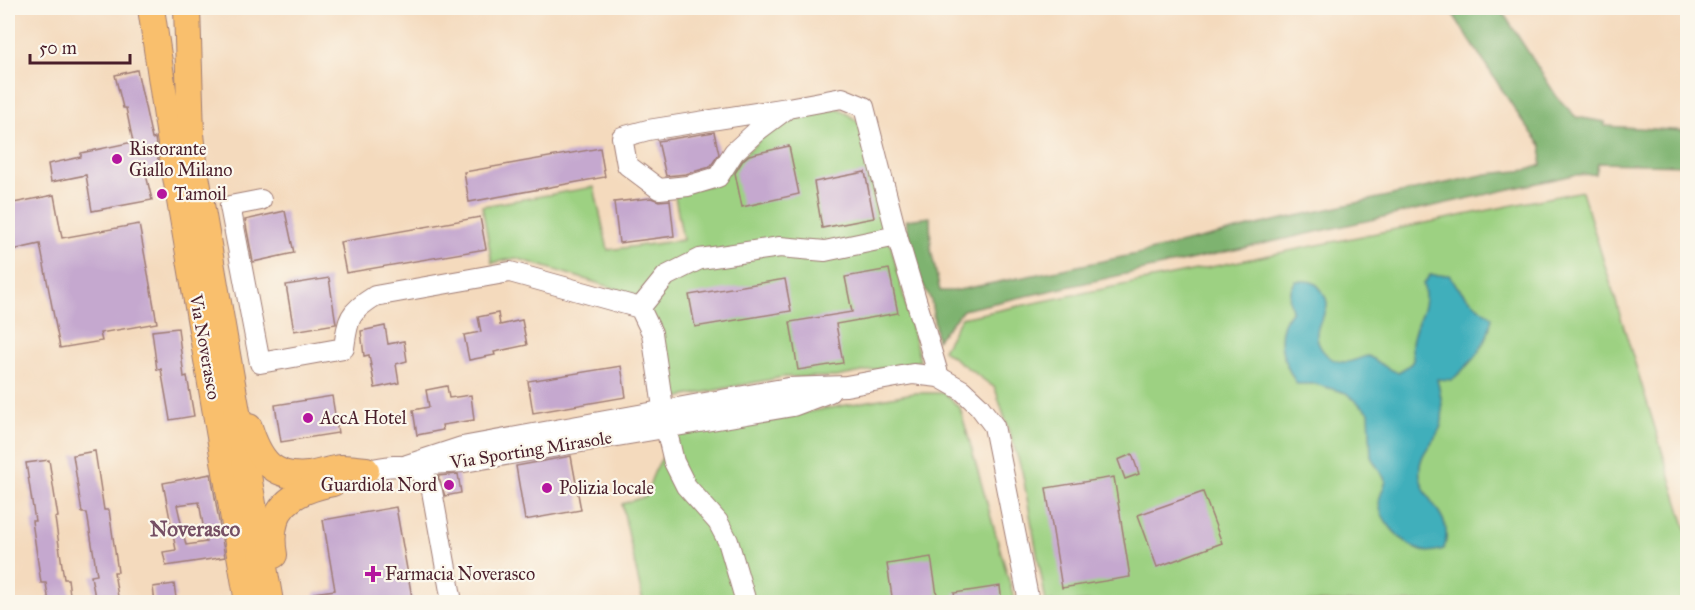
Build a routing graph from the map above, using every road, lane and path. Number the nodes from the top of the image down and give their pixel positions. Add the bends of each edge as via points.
1 (151, 8) edge
2 (187, 8) edge
3 (788, 108) junction
4 (261, 200) dead end
5 (897, 236) junction
6 (640, 308) junction
7 (227, 356) junction
8 (939, 377) junction
9 (665, 419) junction
10 (407, 465) junction
11 (366, 470) junction
12 (240, 556) junction
13 (240, 603) edge
14 (248, 603) edge
15 (270, 603) edge
16 (282, 603) edge
17 (452, 603) edge
18 (746, 603) edge
19 (1029, 603) edge

1 - 12 main road, Via Noverasco
2 - 7 main road via 191,134
3 - 3 street via 734,152 718,177 659,189 627,165 621,137
3 - 5 street via 842,98 864,107
4 - 6 street via 230,206 260,363 344,348 347,326 356,308 375,296 510,272
5 - 6 street via 825,251 780,247 700,259 666,276
5 - 8 street
6 - 9 street via 652,333
7 - 11 main road via 253,440 267,464 290,475 343,468
7 - 15 main road
8 - 9 street, Via Sporting Mirasole via 913,374 846,386 788,388
8 - 19 street, Via Sporting Mirasole via 962,390 994,426
9 - 10 street, Via Sporting Mirasole via 462,447
9 - 18 street via 674,462 686,486 718,522 728,541
10 - 11 street, Via Sporting Mirasole
10 - 17 street via 428,480 432,491
11 - 16 main road via 345,481 311,488 283,505 272,530
12 - 13 main road
12 - 14 main road

